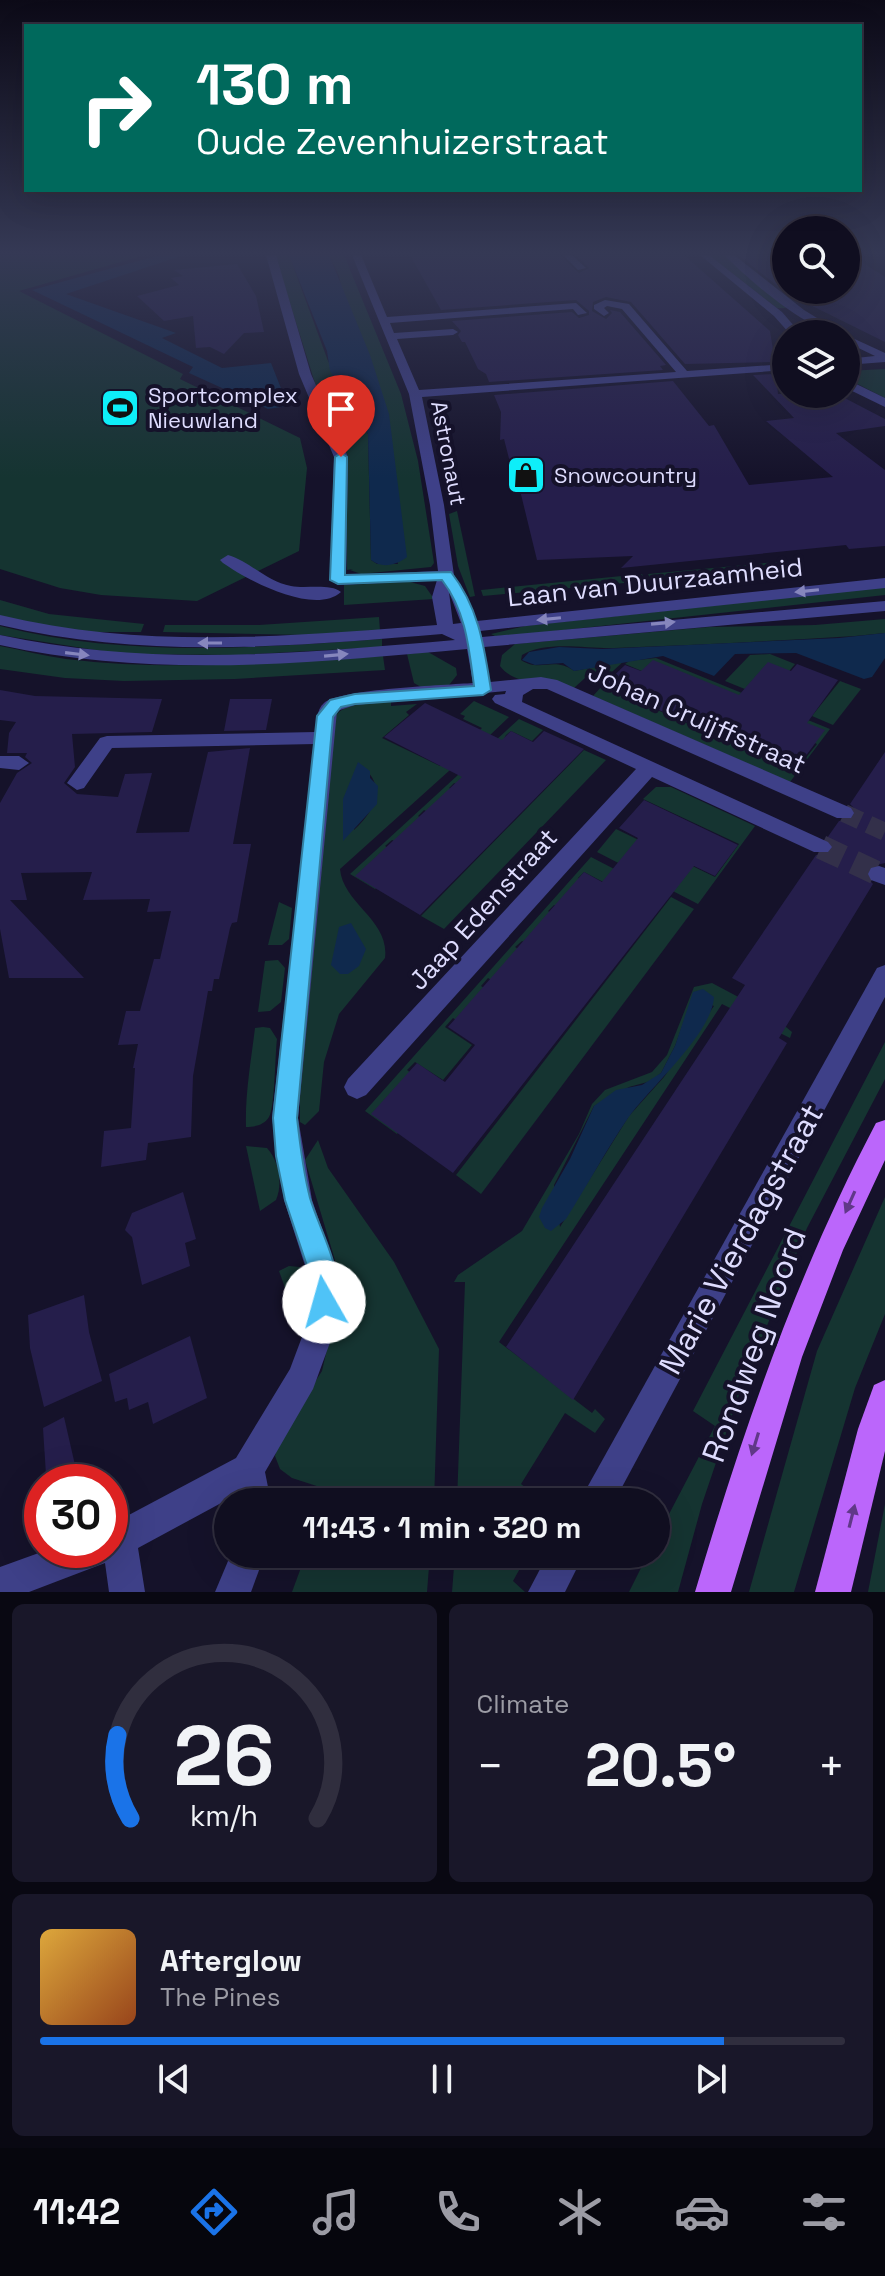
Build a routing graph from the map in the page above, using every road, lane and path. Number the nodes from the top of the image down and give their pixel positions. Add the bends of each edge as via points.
1 (292, 329) edge
2 (388, 329) edge
3 (645, 329) edge
4 (453, 332) dead end
5 (391, 336) junction
6 (860, 345) edge
7 (885, 358) edge
8 (860, 361) edge
9 (772, 368) edge
10 (684, 374) junction
11 (860, 390) edge
12 (415, 394) junction
13 (885, 403) edge
14 (228, 560) dead end
15 (446, 575) junction
16 (885, 583) edge
17 (333, 592) dead end
18 (885, 606) edge
19 (0, 620) edge
20 (446, 630) junction
21 (474, 636) junction
22 (0, 640) edge
23 (526, 684) junction
24 (483, 690) junction
25 (513, 705) junction
26 (323, 738) junction
27 (649, 768) junction
28 (77, 783) dead end
29 (844, 813) tunnel mouth
30 (821, 847) tunnel mouth
31 (885, 975) edge
32 (357, 1087) dead end
33 (885, 1132) edge
34 (885, 1396) edge
35 (251, 1486) edge
36 (604, 1488) edge
37 (128, 1537) edge
38 (46, 1568) edge
39 (117, 1568) edge
40 (242, 1568) edge
41 (559, 1568) edge
42 (0, 1585) edge
43 (127, 1592) edge
44 (233, 1592) edge
45 (546, 1592) edge
46 (713, 1592) edge
47 (833, 1592) edge

1 - 15 street via 305,374 341,457 338,580
2 - 5 street, Astronaut
3 - 10 street
4 - 5 street
5 - 12 street, Astronaut
6 - 7 street
7 - 8 street
9 - 10 street
10 - 12 street
11 - 13 street
12 - 15 street, Astronaut
14 - 17 street via 269,587 290,593
15 - 20 street, Astronaut via 440,597
15 - 21 street, Astronaut via 460,593
16 -> 21 street, Laan van Duurzaamheid
21 -> 18 street, Laan van Duurzaamheid
20 -> 19 street, Laan van Duurzaamheid via 165,643 46,632
20 - 21 street, Laan van Duurzaamheid
22 -> 21 street, Laan van Duurzaamheid via 75,654 183,661 294,658
21 - 24 street
23 - 24 street, Johan Cruijffstraat
23 - 25 street via 514,693
23 - 29 street, Johan Cruijffstraat via 551,684
24 - 25 street
24 - 26 street, Johan Cruijffstraat via 335,703 325,716
25 - 27 street
26 - 28 street via 107,742
26 - 35 street via 285,1118 298,1200 322,1272 324,1302 302,1378
27 - 30 street
27 - 32 street, Jaap Edenstraat
31 - 36 street, Marie Vierdagstraat
33 -> 46 main road, Rondweg Noord via 806,1302 766,1410
47 -> 34 main road
35 - 37 street
38 - 42 street
39 - 43 street
40 - 44 street
41 - 45 street

